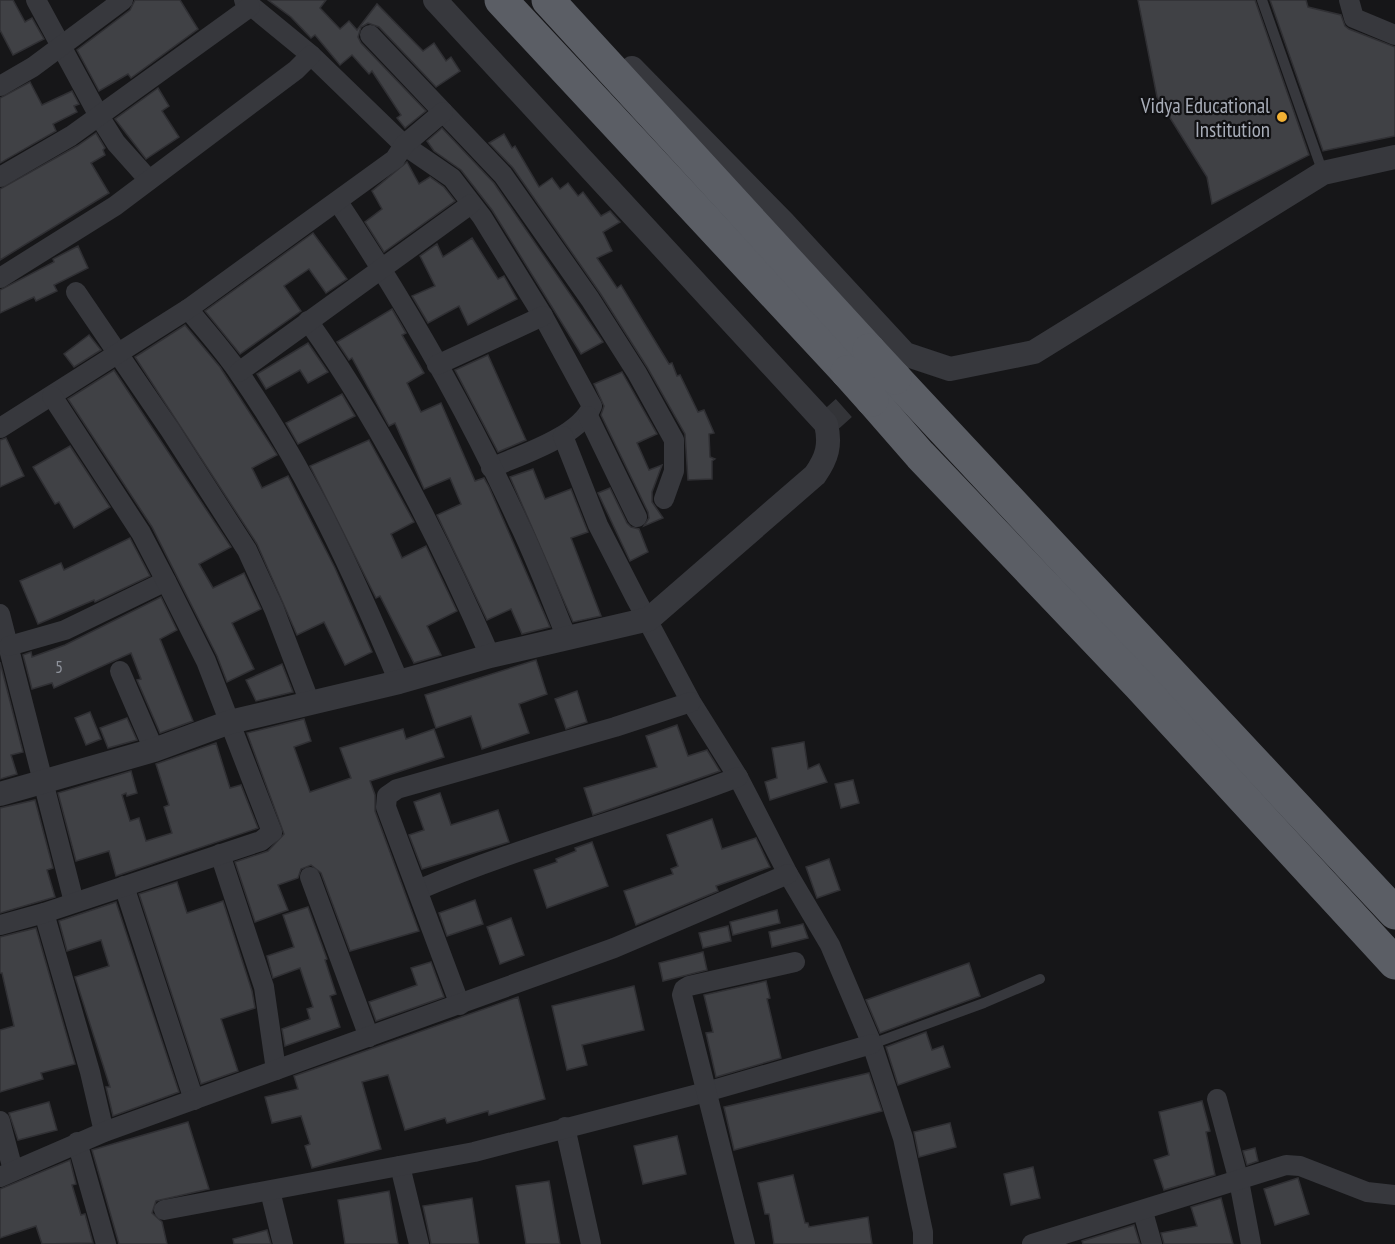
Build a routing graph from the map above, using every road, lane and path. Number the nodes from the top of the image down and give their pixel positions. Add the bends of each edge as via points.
1 (36, 0) edge
2 (123, 0) edge
3 (435, 0) edge
4 (501, 0) edge
5 (548, 0) edge
6 (568, 0) edge
7 (1262, 0) edge
8 (1349, 0) edge
9 (247, 3) edge
10 (370, 35) dead end
11 (1395, 35) edge
12 (60, 48) junction
13 (311, 55) junction
14 (0, 86) edge
15 (442, 112) junction
16 (99, 116) junction
17 (404, 145) junction
18 (1395, 157) edge
19 (1323, 173) junction
20 (0, 177) edge
21 (149, 180) junction
22 (338, 202) junction
23 (471, 204) junction
24 (382, 268) junction
25 (0, 278) edge
26 (76, 292) dead end
27 (188, 309) junction
28 (543, 316) junction
29 (308, 321) junction
30 (119, 354) junction
31 (858, 361) junction
32 (437, 365) junction
33 (900, 366) junction
34 (239, 372) junction
35 (52, 396) junction
36 (588, 416) junction
37 (0, 428) edge
38 (563, 436) junction
39 (491, 468) junction
40 (664, 498) dead end
41 (637, 517) dead end
42 (166, 581) junction
43 (0, 614) edge
44 (649, 619) junction
45 (567, 638) junction
46 (9, 646) junction
47 (490, 656) junction
48 (120, 671) dead end
49 (399, 681) junction
50 (691, 702) junction
51 (310, 703) junction
52 (230, 722) junction
53 (154, 750) junction
54 (738, 777) junction
55 (42, 780) junction
56 (0, 794) edge
57 (220, 854) junction
58 (788, 874) junction
59 (309, 877) dead end
60 (124, 886) junction
61 (418, 890) junction
62 (74, 902) junction
63 (1392, 909) edge
64 (44, 913) junction
65 (0, 925) edge
66 (795, 962) dead end
67 (1393, 965) edge
68 (1040, 979) dead end
69 (460, 1005) junction
70 (369, 1037) junction
71 (872, 1044) junction
72 (276, 1070) junction
73 (706, 1092) junction
74 (1217, 1099) dead end
75 (194, 1100) junction
76 (0, 1121) edge
77 (566, 1127) junction
78 (104, 1132) junction
79 (77, 1142) junction
80 (400, 1166) junction
81 (7, 1174) edge
82 (1239, 1181) junction
83 (270, 1191) junction
84 (1395, 1195) edge
85 (164, 1210) dead end
86 (1143, 1212) junction
87 (106, 1244) edge
88 (283, 1244) edge
89 (419, 1244) edge
90 (591, 1244) edge
91 (745, 1244) edge
92 (923, 1244) edge
93 (1032, 1244) edge
94 (1152, 1244) edge
95 (1251, 1244) edge

1 - 12 street
2 - 12 street
3 - 44 street via 826,424 829,450 815,475
4 - 31 highway
5 - 31 highway
6 - 33 street via 783,222
7 - 19 lane
8 - 11 street via 1358,21
9 - 13 street
9 - 16 street
10 - 15 street
12 - 14 street
12 - 16 street
13 - 17 street
13 - 21 street
15 - 17 street
15 - 40 street via 503,175 590,299 654,401 674,440 674,471
16 - 20 street
16 - 21 street via 116,143
17 - 22 street via 395,159
17 - 23 street via 452,178
18 - 19 street
19 - 33 street via 1034,352 950,369
21 - 25 street
22 - 24 street
22 - 27 street
23 - 24 street
23 - 28 street
24 - 29 street
24 - 32 street
26 - 30 street
27 - 30 street
27 - 34 street
28 - 32 street
28 - 36 street via 592,406
29 - 34 street
29 - 47 street via 340,366 430,524
30 - 35 street
30 - 51 street via 247,550
31 - 33 highway, bridge
31 - 67 highway, bridge via 872,400
32 - 39 street
33 - 63 highway via 1031,523
34 - 49 street via 318,504
35 - 37 street
35 - 42 street via 141,533
36 - 38 street
36 - 41 street
38 - 39 street
38 - 44 street via 598,525
39 - 45 street via 520,525
42 - 46 street via 65,630
42 - 52 street via 206,661
43 - 46 street
44 - 45 street
44 - 50 street
45 - 47 street
46 - 55 street
47 - 49 street
48 - 53 street
49 - 51 street
50 - 54 street
50 - 61 street via 397,789 387,796 386,807
51 - 52 street
52 - 53 street
52 - 57 street via 272,832 261,841
53 - 55 street
54 - 58 street
54 - 61 street via 471,868
55 - 56 street
55 - 62 street
57 - 60 street
57 - 72 street via 264,987
58 - 69 street via 614,948
58 - 71 street via 830,945
59 - 70 street
60 - 62 street
60 - 75 street
61 - 69 street
62 - 64 street
64 - 65 street
64 - 78 street
66 - 73 street via 684,989 682,995
68 - 71 lane
69 - 70 street
70 - 72 street
71 - 73 street
71 - 92 street via 903,1138
72 - 75 street
73 - 77 street
73 - 91 street
74 - 82 street
75 - 78 street
76 - 81 street
77 - 80 street via 474,1152
77 - 90 street
78 - 79 street
79 - 81 street
79 - 87 street
80 - 83 street
80 - 89 street
82 - 84 street via 1286,1166 1300,1166 1367,1192
82 - 86 street
82 - 95 street
83 - 85 street
83 - 88 street
86 - 93 street
86 - 94 street

